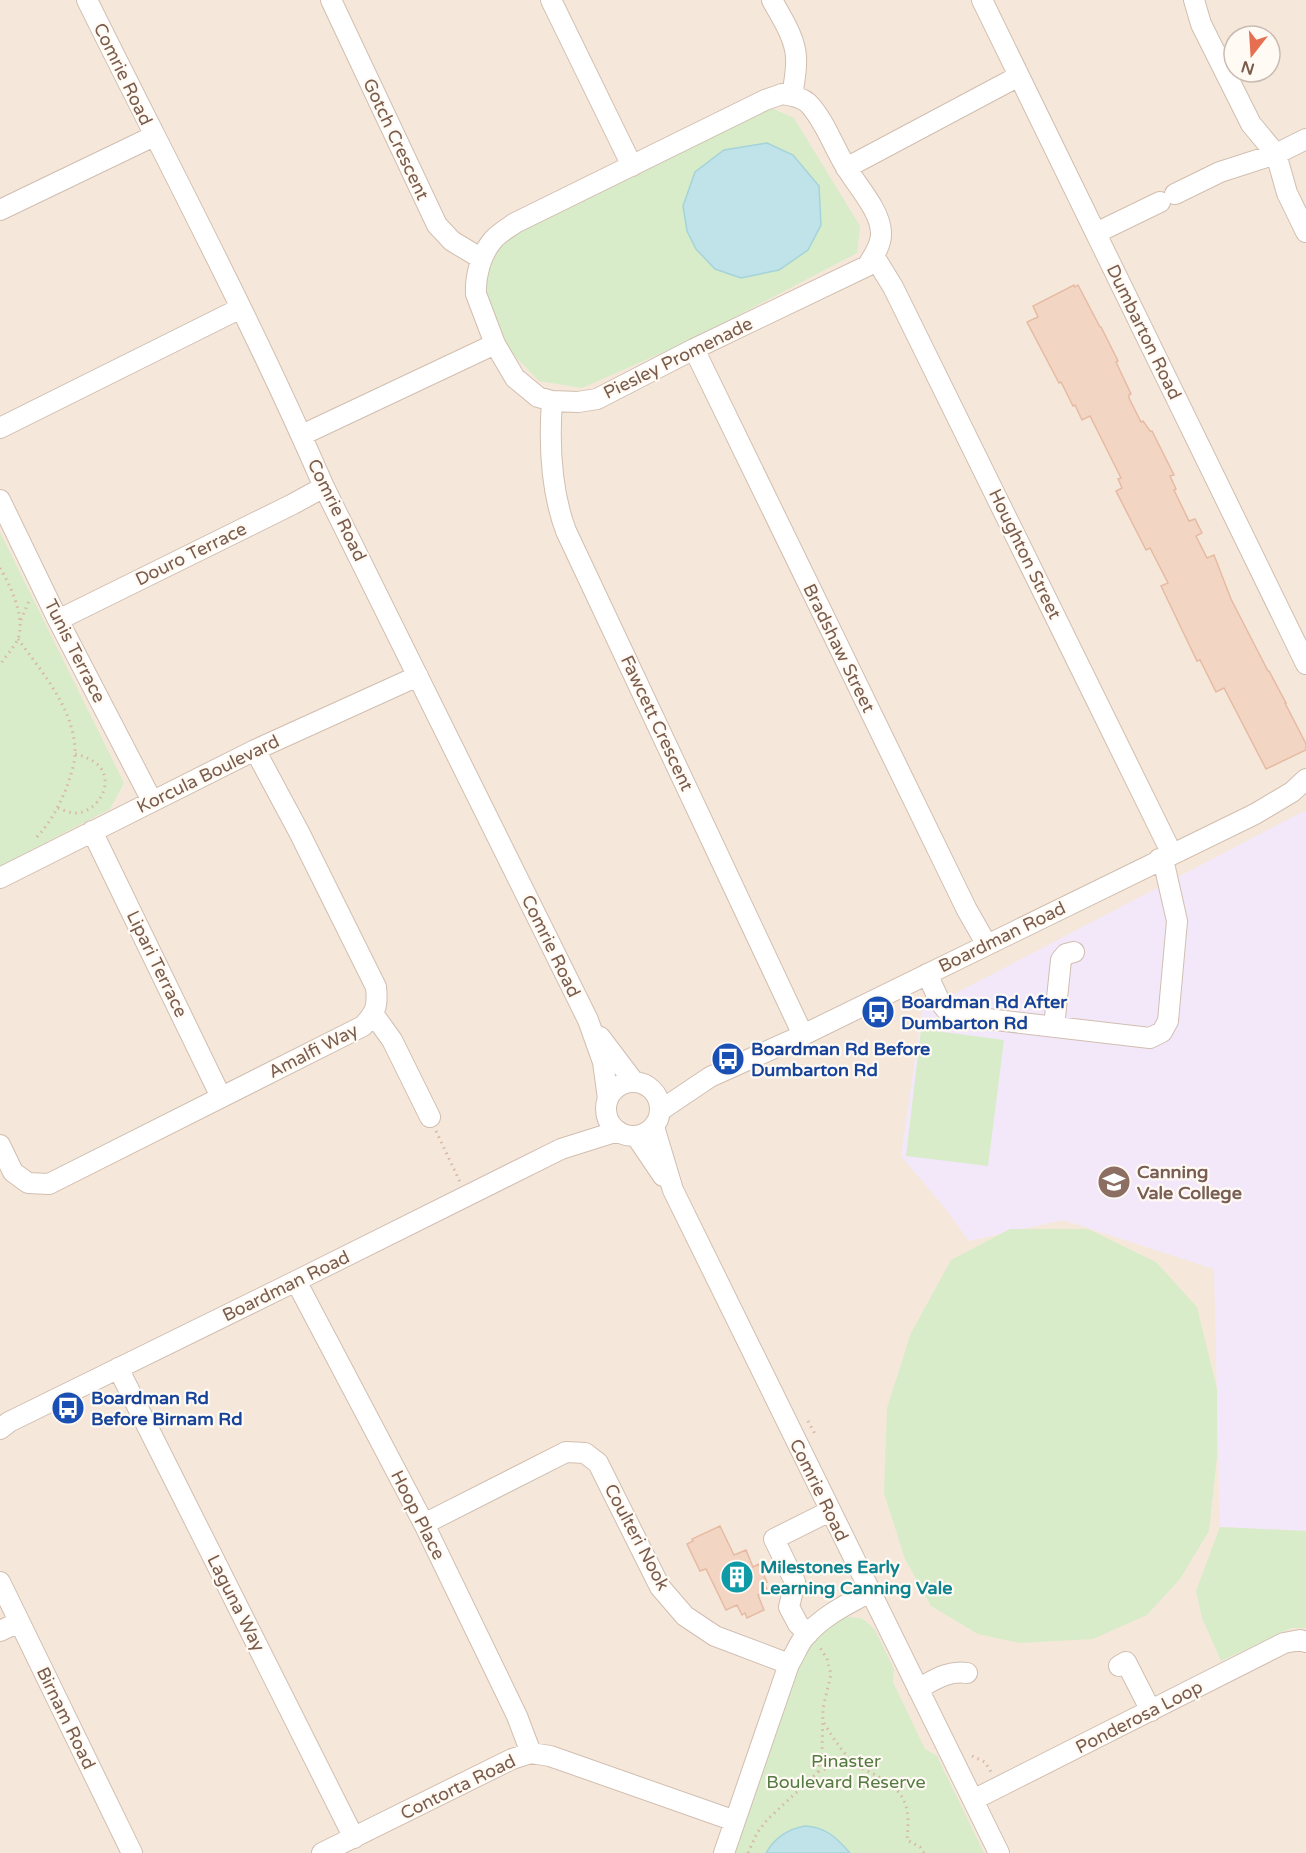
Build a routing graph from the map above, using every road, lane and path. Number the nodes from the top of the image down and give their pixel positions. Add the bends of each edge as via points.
1 (87, 0) edge
2 (331, 0) edge
3 (551, 0) edge
4 (772, 0) edge
5 (982, 0) edge
6 (1194, 0) edge
7 (1019, 76) junction
8 (792, 96) junction
9 (154, 136) junction
10 (1306, 139) edge
11 (1276, 154) junction
12 (632, 166) junction
13 (846, 168) junction
14 (0, 210) edge
15 (1306, 232) edge
16 (1096, 233) junction
17 (874, 256) junction
18 (483, 259) junction
19 (241, 308) junction
20 (495, 344) junction
21 (694, 350) junction
22 (552, 401) junction
23 (0, 428) edge
24 (302, 435) junction
25 (324, 487) junction
26 (0, 500) edge
27 (0, 568) edge
28 (21, 592) dead end
29 (15, 596) junction
30 (32, 597) dead end
31 (58, 620) junction
32 (19, 624) junction
33 (18, 639) junction
34 (1306, 664) edge
35 (0, 665) edge
36 (418, 676) junction
37 (255, 750) junction
38 (75, 754) junction
39 (1301, 787) edge
40 (152, 801) junction
41 (58, 808) junction
42 (92, 831) junction
43 (24, 844) dead end
44 (1166, 856) junction
45 (0, 878) edge
46 (987, 945) junction
47 (1074, 952) dead end
48 (927, 974) junction
49 (374, 1015) junction
50 (588, 1020) junction
51 (1054, 1027) junction
52 (803, 1035) junction
53 (710, 1077) junction
54 (643, 1085) junction
55 (221, 1097) junction
56 (607, 1104) junction
57 (430, 1117) joint
58 (657, 1118) junction
59 (627, 1133) junction
60 (0, 1145) edge
61 (561, 1149) junction
62 (460, 1184) dead end
63 (673, 1190) junction
64 (296, 1281) junction
65 (118, 1368) junction
66 (3, 1424) edge
67 (830, 1511) junction
68 (424, 1524) junction
69 (0, 1582) edge
70 (870, 1592) junction
71 (19, 1622) junction
72 (0, 1632) edge
73 (813, 1639) junction
74 (1306, 1642) edge
75 (789, 1664) junction
76 (1119, 1666) dead end
77 (968, 1673) dead end
78 (918, 1689) junction
79 (1151, 1711) junction
80 (823, 1721) junction
81 (531, 1753) junction
82 (971, 1755) dead end
83 (860, 1768) junction
84 (818, 1772) junction
85 (994, 1778) dead end
86 (973, 1800) junction
87 (735, 1821) junction
88 (354, 1838) junction
89 (132, 1853) edge
90 (322, 1853) edge
91 (724, 1853) edge
92 (748, 1853) edge
93 (924, 1853) edge
94 (999, 1853) edge

1 - 9 street, Comrie Road
2 - 18 street, Gotch Crescent via 437,225 452,241
3 - 12 street
4 - 8 street via 796,55
5 - 7 street, Dumbarton Road
6 - 11 street via 1201,24 1251,124
7 - 13 street
7 - 16 street, Dumbarton Road
8 - 12 street, Piesley Promenade via 782,94 765,100
8 - 13 street via 806,101 814,111
9 - 14 street
9 - 19 street, Comrie Road
10 - 11 street
11 - 15 street via 1287,193
11 - 16 street via 1220,172
12 - 18 street, Piesley Promenade via 515,223 493,240
13 - 17 street via 879,221 882,234
16 - 34 street, Dumbarton Road
17 - 21 street, Piesley Promenade via 856,272
17 - 44 street, Houghton Street via 898,297
18 - 20 street, Piesley Promenade via 476,294
19 - 23 street
19 - 24 street, Comrie Road
20 - 22 street, Piesley Promenade via 516,378 538,396
20 - 24 street
21 - 22 street, Piesley Promenade via 597,399
21 - 46 street, Bradshaw Street
22 - 52 street, Fawcett Crescent via 551,454 566,531
24 - 25 street, Comrie Road
25 - 31 street, Douro Terrace
25 - 36 street, Comrie Road
26 - 31 street, Tunis Terrace
27 - 29 path
28 - 29 path
29 - 32 path
30 - 32 path
31 - 40 street, Tunis Terrace
32 - 33 path
33 - 35 path
33 - 38 path via 72,726
36 - 37 street, Korcula Boulevard
36 - 50 street, Comrie Road
37 - 40 street, Korcula Boulevard
37 - 49 street, Amalfi Way via 376,987
38 - 41 path
38 - 41 path via 86,757 103,772 102,798 78,813
39 - 44 street, Boardman Road via 1256,814
40 - 42 street, Korcula Boulevard
41 - 43 path via 35,839
42 - 45 street, Korcula Boulevard
42 - 55 street, Lipari Terrace
44 - 46 street, Boardman Road
44 - 51 street, Houghton Street via 1177,921 1163,1007 1168,1021 1162,1032 1150,1038
46 - 48 street, Boardman Road
47 - 51 street via 1061,960 1062,996
48 - 51 street, Houghton Street via 948,1012
48 - 52 street, Boardman Road
49 - 55 street, Amalfi Way via 363,1026
49 - 57 street via 392,1041
50 - 54 street, Comrie Road
50 - 56 street, Comrie Road via 603,1062
52 - 53 street, Boardman Road
53 - 54 street, Boardman Road
53 - 58 street, Boardman Road
54 - 56 street, Boardman Road via 618,1087
54 - 58 street via 660,1102
55 - 60 street, Amalfi Way via 50,1184 28,1183 13,1172
56 - 59 street via 611,1125
56 - 61 street, Boardman Road via 599,1120
57 - 62 path
58 - 59 street, Boardman Road via 642,1134
58 - 63 street, Comrie Road
59 - 61 street, Boardman Road
59 - 63 street, Comrie Road
61 - 64 street, Boardman Road
63 - 67 street, Comrie Road
64 - 65 street, Boardman Road
64 - 68 street, Hoop Place
65 - 66 street, Boardman Road
65 - 88 street, Laguna Way
67 - 70 street, Comrie Road
67 - 73 street via 774,1539 795,1582 789,1607
68 - 75 street, Coulteri Nook via 566,1452 585,1453 598,1463 660,1587 685,1616 715,1636
68 - 81 street, Hoop Place
69 - 71 street, Birnam Road
70 - 73 street via 821,1620
70 - 78 street, Comrie Road
71 - 72 street
71 - 89 street, Birnam Road
73 - 75 street via 802,1640
73 - 80 path via 827,1659 831,1674
74 - 79 street, Ponderosa Loop via 1284,1643
75 - 87 street
76 - 79 street via 1126,1662
77 - 78 street via 946,1674
78 - 86 street, Comrie Road
79 - 86 street, Ponderosa Loop
80 - 83 path via 835,1742
80 - 84 path
81 - 87 street, Contorta Road via 550,1756
81 - 88 street, Contorta Road
82 - 85 path via 985,1762
83 - 84 path via 835,1766
83 - 93 path via 881,1778 902,1796 909,1820 907,1840
84 - 92 path via 767,1820
86 - 94 street, Comrie Road
87 - 91 street
88 - 90 street, Contorta Road

